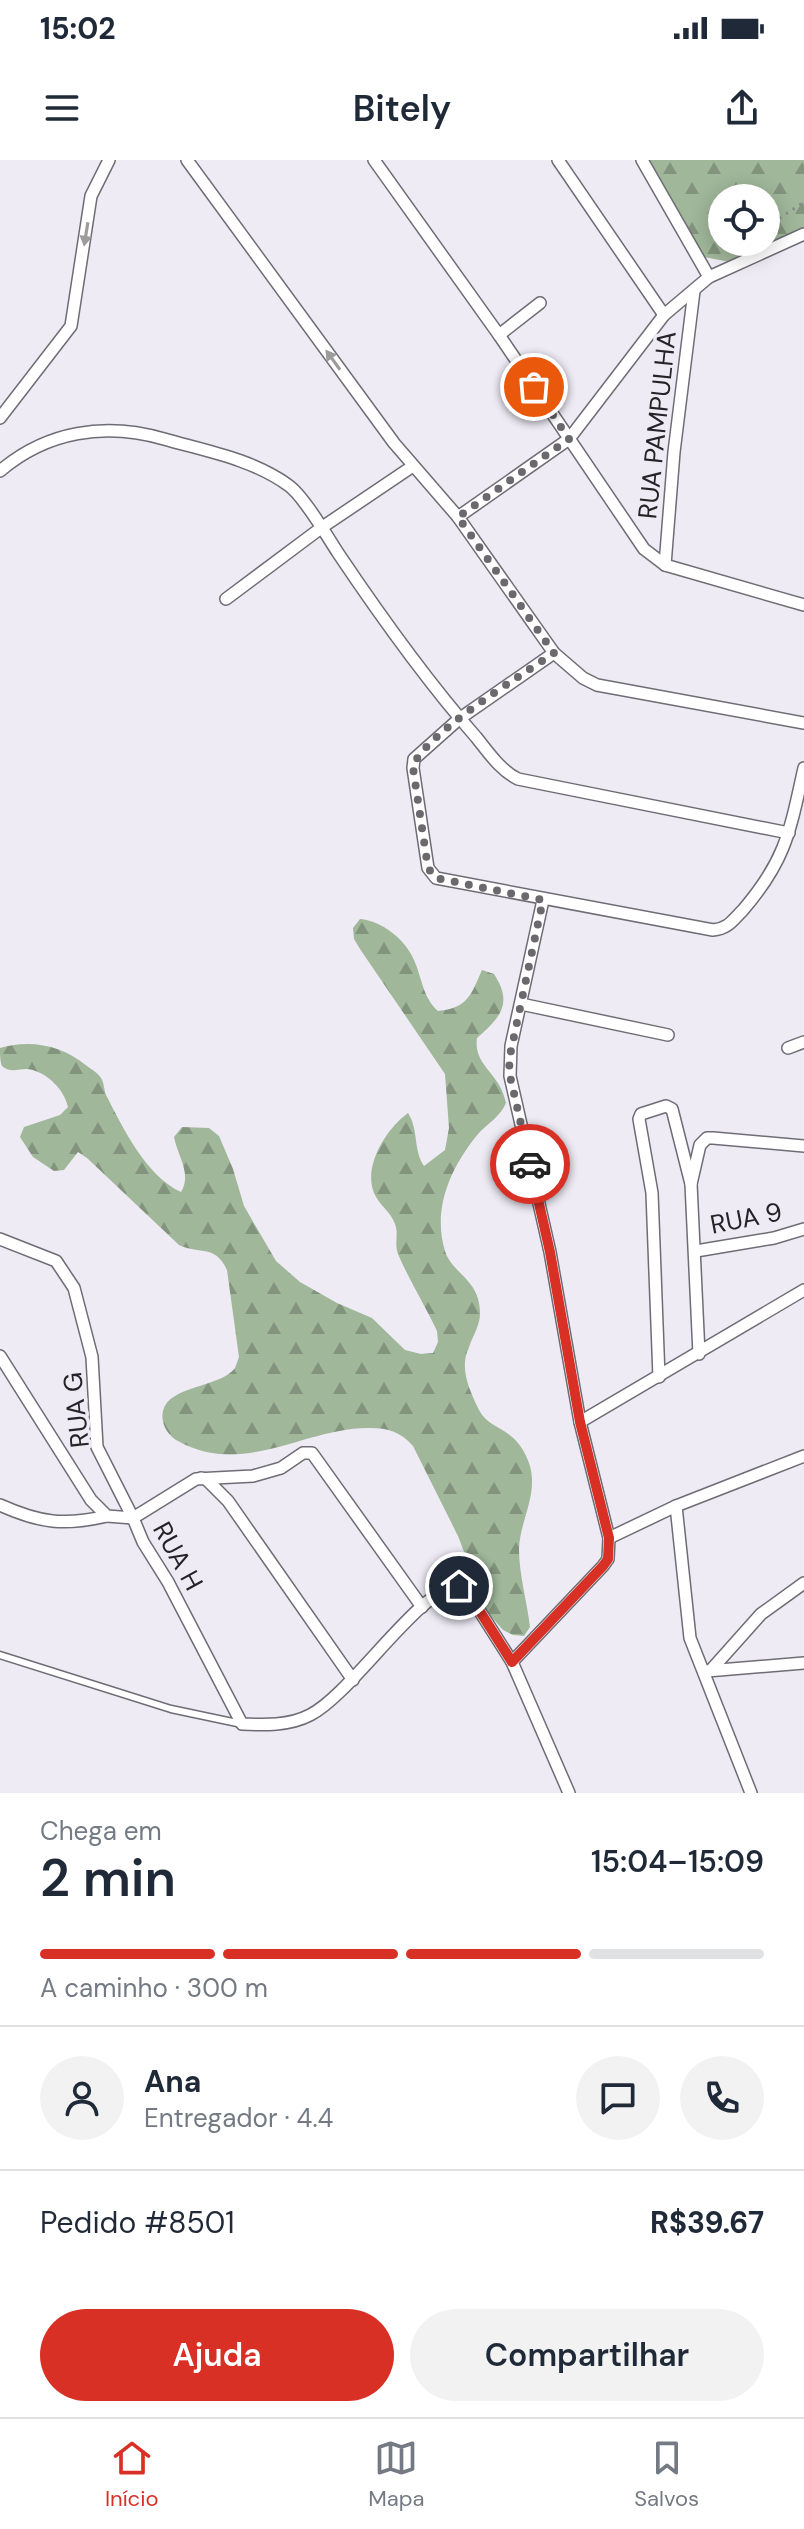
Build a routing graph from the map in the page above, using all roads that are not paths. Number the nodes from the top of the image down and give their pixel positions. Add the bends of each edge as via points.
1 (109, 160) edge
2 (187, 160) edge
3 (374, 160) edge
4 (558, 160) edge
5 (642, 160) edge
6 (804, 234) edge
7 (709, 277) junction
8 (694, 291) junction
9 (540, 303) dead end
10 (664, 315) junction
11 (499, 335) junction
12 (0, 418) edge
13 (569, 439) junction
14 (413, 466) junction
15 (0, 471) edge
16 (458, 517) junction
17 (321, 528) junction
18 (665, 565) junction
19 (226, 599) dead end
20 (804, 605) edge
21 (554, 653) junction
22 (459, 719) junction
23 (804, 723) edge
24 (804, 768) edge
25 (789, 833) junction
26 (543, 900) junction
27 (521, 1004) junction
28 (668, 1035) dead end
29 (804, 1042) edge
30 (788, 1048) dead end
31 (804, 1146) edge
32 (691, 1184) junction
33 (804, 1229) edge
34 (0, 1239) edge
35 (696, 1251) junction
36 (804, 1290) edge
37 (699, 1354) junction
38 (0, 1356) edge
39 (659, 1377) junction
40 (580, 1422) junction
41 (804, 1456) edge
42 (201, 1478) junction
43 (0, 1505) edge
44 (676, 1506) junction
45 (107, 1516) junction
46 (133, 1518) junction
47 (609, 1538) junction
48 (804, 1583) edge
49 (422, 1607) junction
50 (0, 1655) edge
51 (512, 1662) junction
52 (804, 1663) edge
53 (707, 1671) junction
54 (353, 1680) junction
55 (242, 1724) junction
56 (569, 1793) edge
57 (751, 1793) edge

1 -> 12 street via 91,196 71,326
14 -> 2 street
3 - 11 street
4 - 10 street
5 - 7 street
6 - 7 street
7 - 8 street
8 - 10 street
8 - 18 street, RUA PAMPULHA
9 - 11 street
10 - 13 street
11 - 13 street
13 - 16 street
13 - 18 street via 633,535
14 - 16 street
14 - 17 street
15 - 17 street via 19,454 52,438 99,430 137,431 268,473 291,486
16 - 21 street
17 - 19 street
17 - 22 street via 378,614
18 - 20 street
21 - 22 street
21 - 23 street via 597,685
22 - 25 street via 507,774 518,779
22 - 26 street via 414,759 428,868 436,878
24 - 25 street
25 - 26 street via 779,862 723,929
26 - 27 street
27 - 28 street
27 - 40 street via 510,1076 550,1252
29 - 30 street
31 - 32 street via 707,1138 697,1152
32 - 35 street
32 - 39 street via 672,1109 641,1114 653,1207
33 - 35 street, RUA 9
34 - 46 street, RUA G via 56,1261 74,1288 92,1357 97,1447
35 - 37 street
36 - 37 street
37 - 39 street
38 - 45 street
39 - 40 street
40 - 47 street
41 - 44 street
42 - 46 street
42 - 49 street via 253,1476 312,1453
42 - 54 street via 228,1501
43 - 45 street, RUA H via 50,1522
44 - 47 street
44 - 53 street via 690,1638
45 - 46 street, RUA H
46 - 55 street, RUA H
47 - 51 street via 603,1566
48 - 53 street via 761,1614
49 - 51 street via 459,1586
49 - 54 street
50 - 55 lane via 171,1709
51 - 56 street
52 - 53 street
53 - 57 street
54 - 55 street via 308,1716

